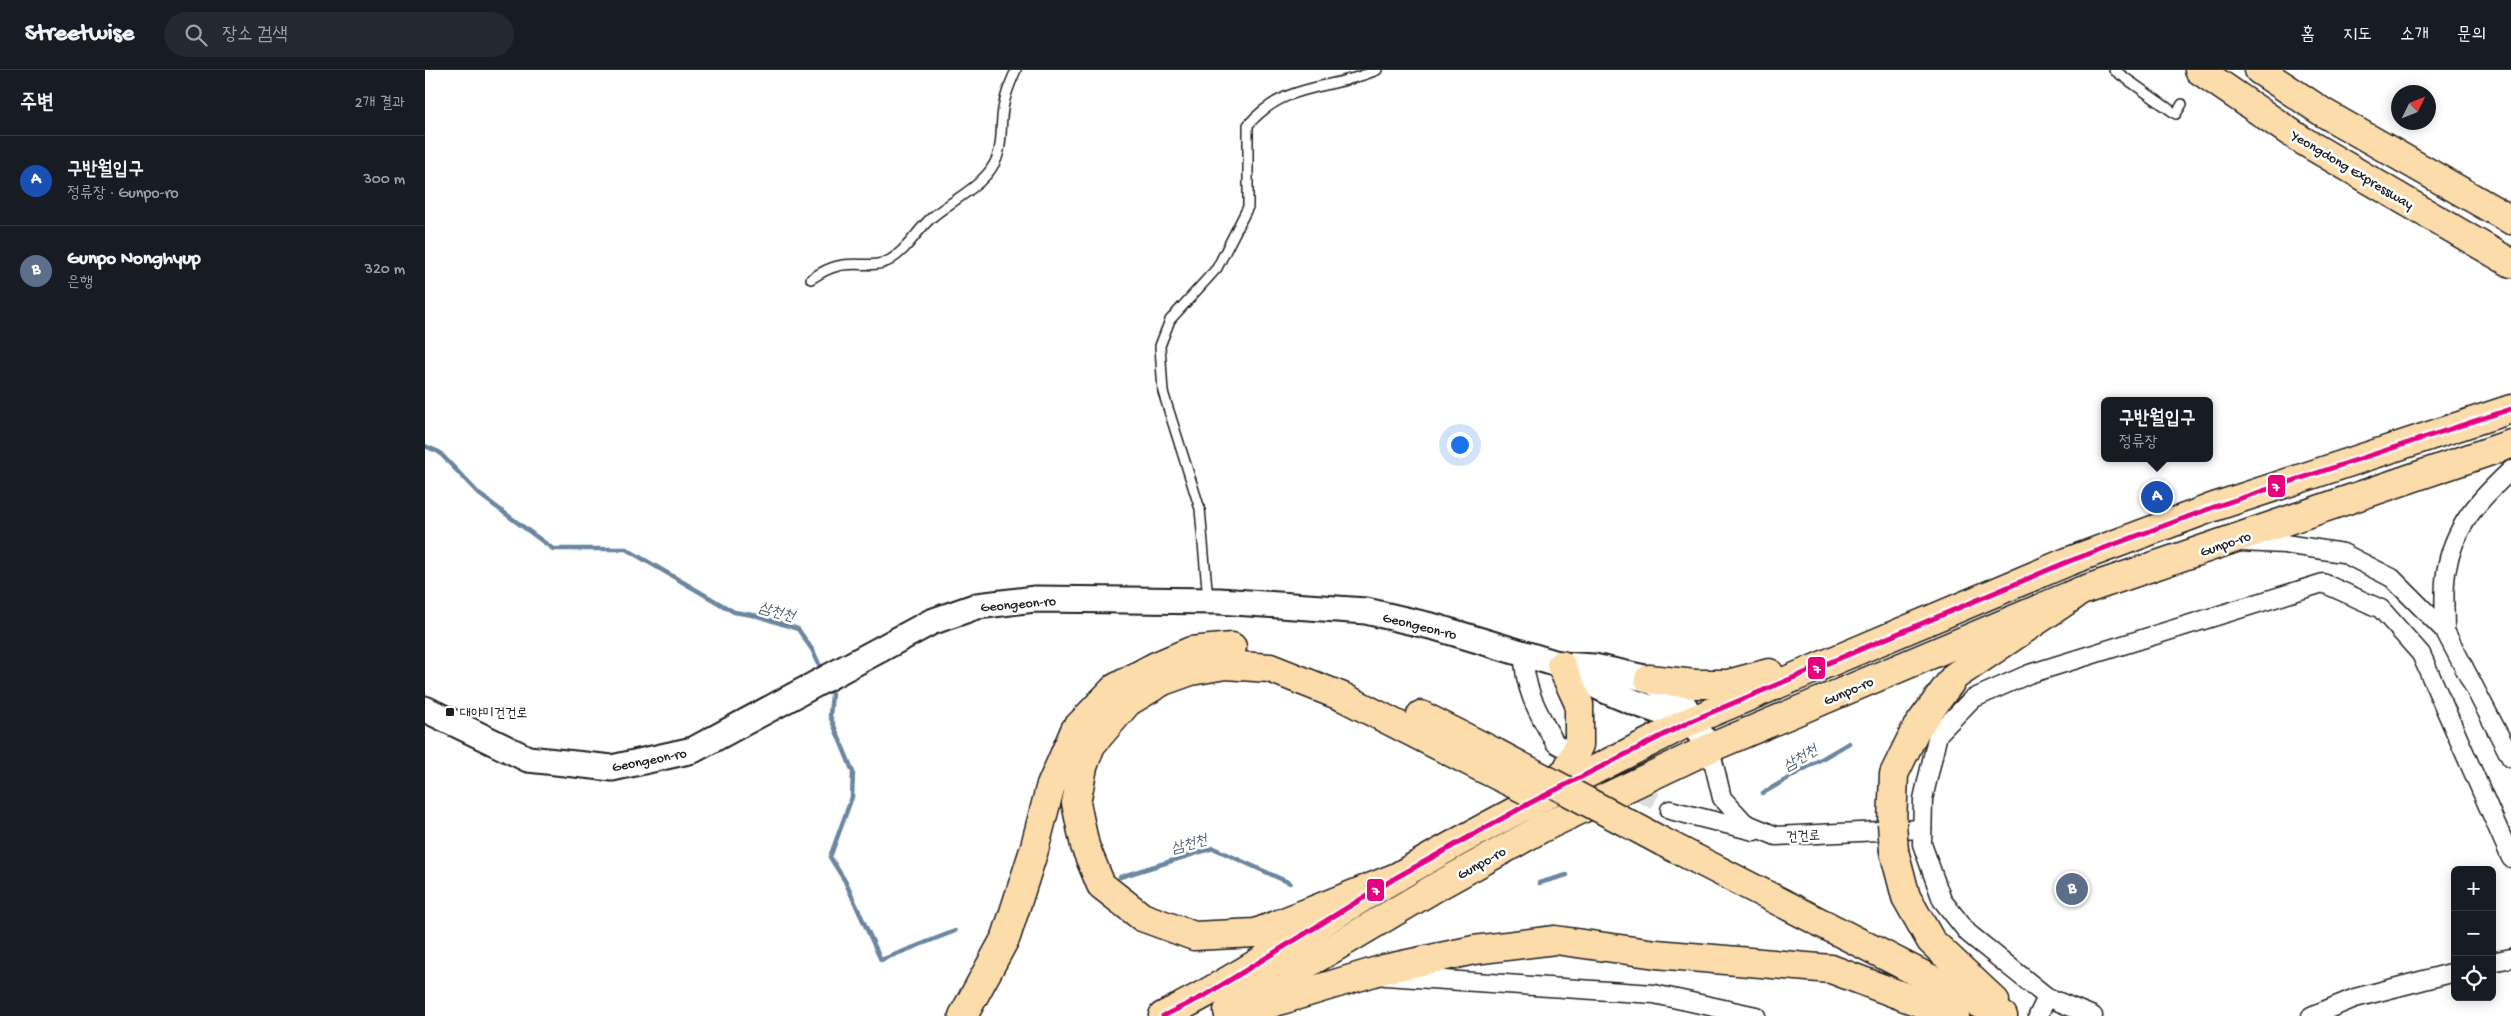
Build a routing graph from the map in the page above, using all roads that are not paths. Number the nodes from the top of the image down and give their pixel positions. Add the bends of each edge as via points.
1 (1016, 70) edge
2 (1377, 70) edge
3 (2114, 70) edge
4 (2199, 70) edge
5 (2259, 70) edge
6 (2182, 104) dead end
7 (2511, 220) edge
8 (2511, 263) edge
9 (811, 279) dead end
10 (2511, 409) edge
11 (2511, 444) edge
12 (2511, 470) edge
13 (2229, 542) junction
14 (2081, 591) junction
15 (1208, 600) junction
16 (2445, 631) junction
17 (1524, 653) junction
18 (1561, 665) junction
19 (1649, 679) junction
20 (1790, 679) junction
21 (425, 710) edge
22 (1691, 721) junction
23 (1560, 746) dead end
24 (1710, 748) junction
25 (2511, 758) edge
26 (1490, 761) junction
27 (1530, 803) junction
28 (1670, 810) tunnel mouth
29 (1922, 829) junction
30 (1776, 836) junction
31 (1657, 848) junction
32 (2511, 858) edge
33 (1397, 877) junction
34 (2511, 958) edge
35 (2496, 961) edge
36 (2451, 973) edge
37 (1362, 975) junction
38 (2047, 997) junction
39 (963, 1016) edge
40 (1163, 1016) edge
41 (1221, 1016) edge
42 (1229, 1016) edge
43 (1756, 1016) edge
44 (1955, 1016) edge
45 (1966, 1016) edge
46 (2006, 1016) edge
47 (2038, 1016) edge
48 (2093, 1016) edge
49 (2311, 1016) edge

1 - 9 lane via 1002,111 997,159 986,175 930,219 901,252 889,260 874,265 839,265
2 - 15 lane via 1291,92 1261,109 1248,125 1248,207 1217,268 1170,320 1160,346 1163,392 1201,509
3 - 6 lane via 2176,114
4 - 8 main road, Yeongdong Expressway via 2301,139
5 - 7 main road via 2324,113
10 - 20 main road, Gunpo-ro via 2214,507 2067,562
11 - 13 main road, Gunpo-ro
12 - 16 street via 2482,497 2456,533 2445,574
13 - 14 main road, Gunpo-ro
13 - 16 street via 2285,544 2343,553 2392,578
14 - 24 main road, Gunpo-ro
14 - 46 main road, bridge via 1955,676 1915,729 1894,774 1894,851 1906,897 1931,941
15 - 17 main road, Geongeon-ro via 1366,611
15 - 21 main road, Geongeon-ro via 1035,599 977,606 931,622 693,750 612,768 528,759
16 - 25 street
17 - 18 main road, Geongeon-ro
17 - 23 street via 1523,668 1529,696 1555,743
18 - 19 main road, Geongeon-ro
18 - 22 main road, Geongeon-ro via 1581,678 1662,713
18 - 27 main road via 1579,704 1579,745 1567,770
19 - 20 main road via 1728,684 1780,671
19 - 22 main road, Geongeon-ro via 1679,700
20 - 22 main road, Gunpo-ro
22 - 24 main road, 건건로
22 - 27 main road, Gunpo-ro
24 - 30 street, 건건로 via 1722,798 1745,823
24 - 41 main road, Gunpo-ro via 1544,827 1437,886
26 - 31 main road, bridge
26 - 33 main road via 1270,668 1225,665 1191,671 1163,681 1128,702 1091,745 1076,802 1085,846 1101,884 1142,917 1195,936 1256,933
26 - 39 main road via 1353,681 1275,653 1231,647 1191,651 1156,666 1115,688 1075,730 1050,788 1035,850 1006,937
27 - 33 main road, Gunpo-ro
28 - 30 street
29 - 30 street, 건건로
29 - 32 street via 1923,800 1938,734 1972,699 2029,674 2323,583 2381,609 2421,654
29 - 38 street via 1922,844 1942,900 1968,934
31 - 45 main road
31 - 46 main road
33 - 40 main road, Gunpo-ro via 1204,996
34 - 35 street
36 - 49 street via 2355,998
37 - 42 main road
37 - 43 street via 1655,994
37 - 44 main road via 1474,950 1555,940 1665,955 1831,969
38 - 47 street
38 - 48 street

